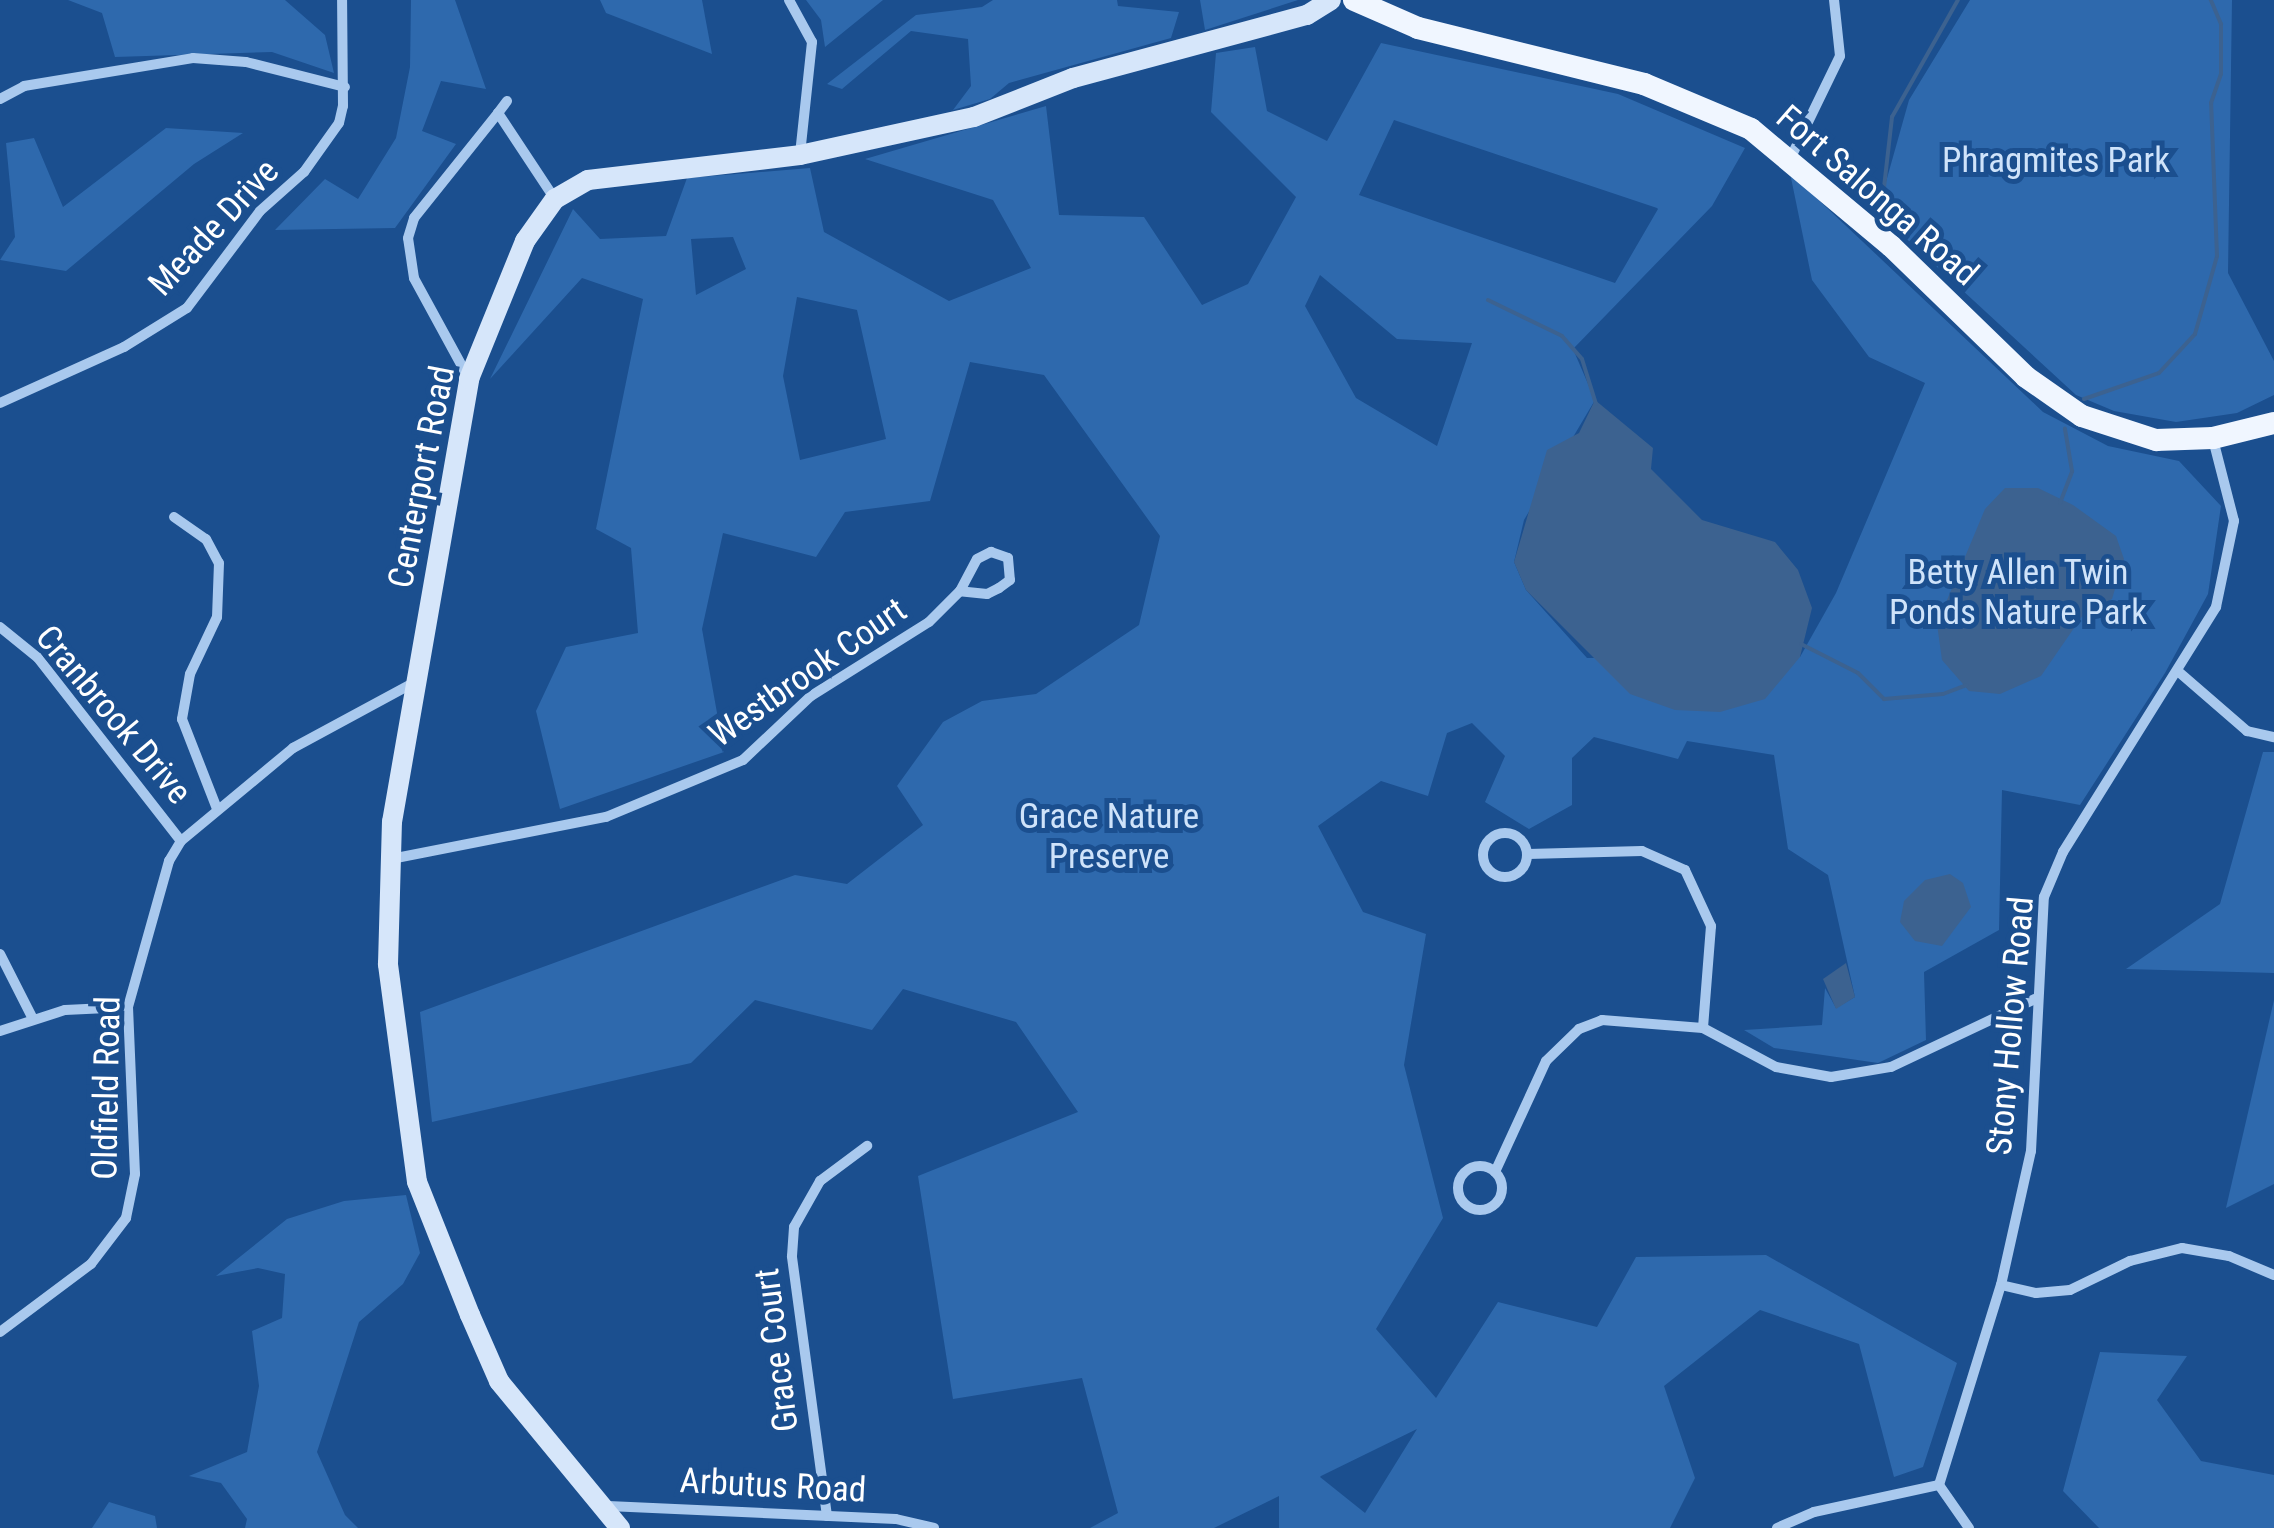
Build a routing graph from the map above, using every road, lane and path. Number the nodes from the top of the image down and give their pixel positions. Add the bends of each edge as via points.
1 (342, 0) edge
2 (789, 0) edge
3 (1331, 0) edge
4 (1354, 0) edge
5 (1834, 0) edge
6 (345, 87) junction
7 (0, 99) edge
8 (507, 100) dead end
9 (498, 113) junction
10 (800, 155) junction
11 (1791, 158) junction
12 (555, 199) junction
13 (470, 379) junction
14 (0, 402) edge
15 (2274, 423) edge
16 (2213, 438) junction
17 (174, 517) dead end
18 (960, 592) junction
19 (0, 627) edge
20 (2180, 672) junction
21 (418, 681) junction
22 (2274, 737) edge
23 (217, 809) junction
24 (180, 841) junction
25 (1528, 854) junction
26 (390, 859) junction
27 (0, 954) edge
28 (2038, 998) junction
29 (128, 1007) junction
30 (32, 1017) junction
31 (1703, 1028) junction
32 (0, 1031) edge
33 (866, 1146) dead end
34 (1495, 1172) junction
35 (2274, 1275) edge
36 (2001, 1285) junction
37 (0, 1332) edge
38 (1939, 1485) junction
39 (608, 1506) junction
40 (827, 1516) junction
41 (620, 1528) edge
42 (934, 1528) edge
43 (1777, 1528) edge
44 (1969, 1528) edge

1 - 6 street, Meade Drive
2 - 10 street via 812,42
3 - 10 main road via 1307,15 1073,78 974,117
4 - 11 main road, Fort Salonga Road via 1418,28 1644,84 1751,129
5 - 11 street via 1840,56
6 - 7 street via 246,62 193,58 24,86
6 - 14 street, Meade Drive via 339,123 324,148 252,220 187,308 124,346
8 - 9 street
9 - 12 street
9 - 13 street via 422,200 408,238 414,278
10 - 12 main road via 615,173
11 - 16 main road, Fort Salonga Road via 2054,402 2156,440
12 - 13 main road, Centerport Road via 525,241
13 - 21 main road, Centerport Road
15 - 16 main road, Fort Salonga Road
16 - 20 street, Stony Hollow Road via 2234,521 2229,570
17 - 23 street via 206,539 219,563 217,617 190,674 182,719
18 - 18 street, Westbrook Court via 1000,588 1010,580 1008,558 991,552 977,559
18 - 26 street, Westbrook Court via 929,622 810,696 743,760 606,817
19 - 24 street, Cranbrook Drive via 38,658
20 - 22 street via 2247,731
20 - 28 street, Stony Hollow Road via 2064,852 2042,909
21 - 23 street, Oldfield Road via 292,748
21 - 26 main road, Centerport Road
23 - 24 street, Oldfield Road
24 - 29 street, Oldfield Road
25 - 25 street via 1518,836 1504,832 1486,843 1483,858 1489,871 1510,877 1523,869
25 - 31 street via 1642,851 1685,870 1711,926
26 - 39 main road, Centerport Road via 388,964 417,1182 499,1381
27 - 30 street
28 - 31 street via 1891,1066 1831,1077 1776,1066
28 - 36 street, Stony Hollow Road via 2032,1151
29 - 30 street
29 - 37 street, Oldfield Road via 136,1174 126,1218 91,1264
30 - 32 street
31 - 34 street via 1643,1019 1578,1029 1546,1061
33 - 40 street, Grace Court via 820,1181 794,1227 792,1256
34 - 34 street via 1482,1166 1462,1174 1458,1195 1467,1207 1481,1210 1498,1200 1502,1188
35 - 36 street via 2229,1256 2182,1248 2130,1262 2070,1290 2036,1293
36 - 38 street, Stony Hollow Road
38 - 43 street via 1814,1512
38 - 44 street
39 - 40 street, Arbutus Road
39 - 41 main road, Centerport Road
40 - 42 street, Arbutus Road

